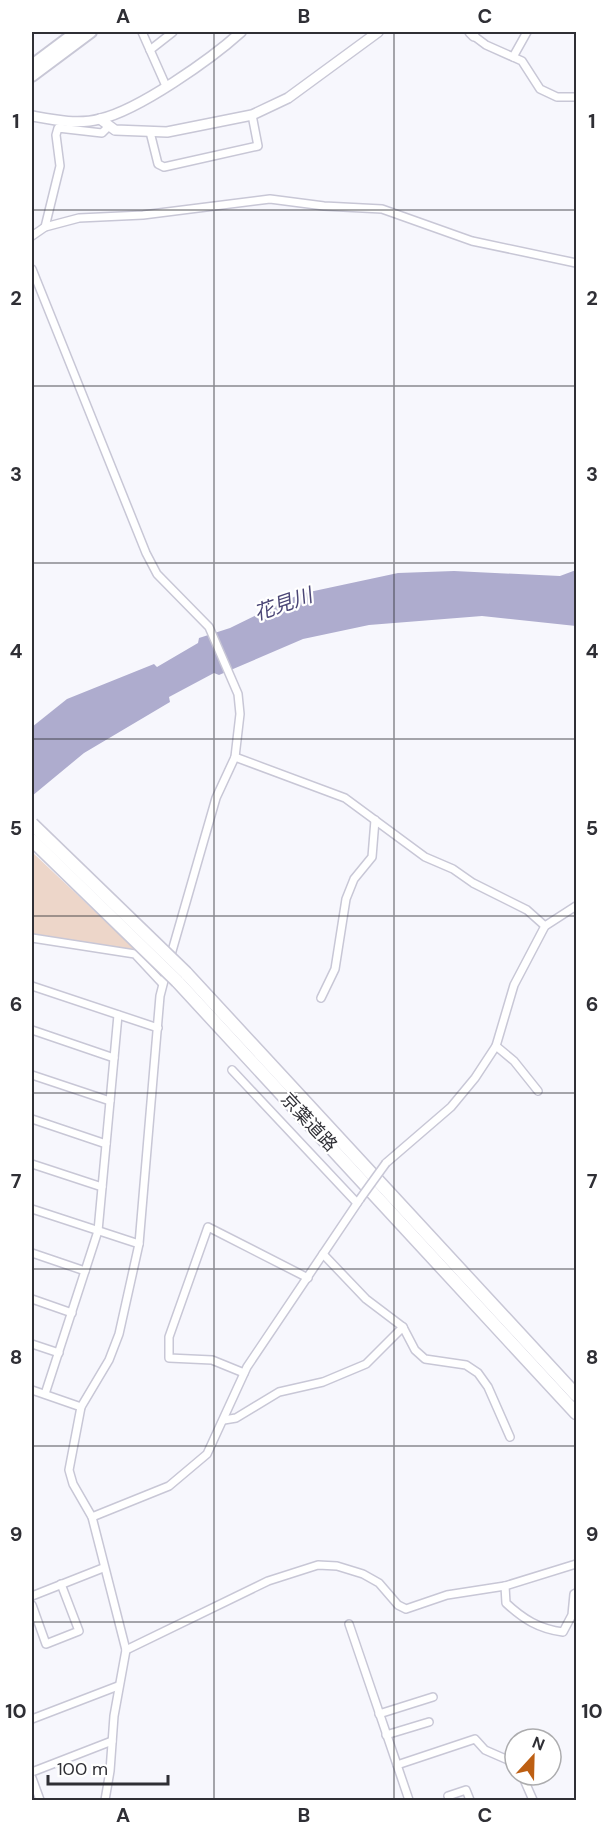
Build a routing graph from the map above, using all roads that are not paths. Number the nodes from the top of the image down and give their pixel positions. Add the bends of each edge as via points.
1 (76, 32) edge
2 (91, 32) edge
3 (142, 32) edge
4 (173, 32) edge
5 (241, 32) edge
6 (378, 32) edge
7 (527, 32) edge
8 (472, 34) edge
9 (150, 50) junction
10 (513, 57) junction
11 (32, 64) edge
12 (32, 76) edge
13 (165, 86) junction
14 (576, 97) edge
15 (252, 115) junction
16 (32, 117) edge
17 (100, 119) junction
18 (108, 127) junction
19 (150, 132) junction
20 (45, 227) junction
21 (32, 236) edge
22 (576, 263) edge
23 (32, 269) edge
24 (235, 757) junction
25 (375, 820) junction
26 (32, 824) edge
27 (32, 840) edge
28 (576, 906) edge
29 (545, 926) junction
30 (32, 938) edge
31 (182, 977) junction
32 (162, 983) junction
33 (32, 986) edge
34 (321, 998) dead end
35 (118, 1015) junction
36 (158, 1028) junction
37 (32, 1030) edge
38 (496, 1046) junction
39 (114, 1058) junction
40 (232, 1070) dead end
41 (32, 1075) edge
42 (538, 1091) dead end
43 (110, 1101) junction
44 (32, 1119) edge
45 (106, 1144) junction
46 (32, 1164) edge
47 (102, 1187) junction
48 (359, 1201) junction
49 (32, 1209) edge
50 (98, 1231) junction
51 (139, 1244) junction
52 (32, 1253) edge
53 (323, 1254) junction
54 (85, 1271) junction
55 (308, 1278) junction
56 (32, 1299) edge
57 (72, 1312) junction
58 (403, 1328) junction
59 (32, 1344) edge
60 (58, 1353) junction
61 (244, 1373) junction
62 (32, 1390) edge
63 (45, 1394) junction
64 (576, 1395) edge
65 (81, 1407) junction
66 (576, 1413) edge
67 (224, 1420) junction
68 (510, 1437) dead end
69 (93, 1517) junction
70 (576, 1564) edge
71 (103, 1568) junction
72 (61, 1584) junction
73 (505, 1586) junction
74 (576, 1593) edge
75 (32, 1596) edge
76 (32, 1605) edge
77 (349, 1624) dead end
78 (126, 1650) junction
79 (118, 1686) junction
80 (433, 1697) dead end
81 (379, 1714) junction
82 (32, 1719) edge
83 (429, 1722) dead end
84 (386, 1735) junction
85 (112, 1741) junction
86 (503, 1758) edge
87 (396, 1765) junction
88 (32, 1772) edge
89 (32, 1778) edge
90 (40, 1800) edge
91 (105, 1800) edge
92 (410, 1800) edge
93 (450, 1800) edge
94 (470, 1800) edge

1 - 11 main road
2 - 12 main road
3 - 9 street
4 - 9 street
5 - 13 street
6 - 15 street via 288,98
7 - 10 street
8 - 10 street
9 - 13 street
10 - 14 street via 527,66 540,89 557,97
13 - 17 street via 134,107
15 - 19 street
15 - 19 street via 258,146 164,167 158,164
16 - 17 street via 74,122
17 - 18 street
18 - 19 street
18 - 20 street via 102,133 58,128 60,166
20 - 21 street
20 - 22 street via 79,218 143,215 270,199 382,209 472,241
23 - 24 street via 146,553 157,574 209,627 238,694
24 - 25 street via 345,798
24 - 32 street via 216,798
25 - 29 street via 425,857 526,910
25 - 34 street via 372,857 354,879 346,899 334,969
26 - 31 highway, 京葉道路, bridge
27 - 31 highway, 京葉道路, bridge
28 - 29 street
29 - 38 street via 514,986
30 - 32 street via 135,954
31 - 64 highway, 京葉道路
31 - 66 highway, 京葉道路
32 - 36 street
33 - 35 street
35 - 36 street
35 - 39 street
36 - 51 street
37 - 39 street
38 - 42 street
38 - 48 street, bridge via 451,1107 386,1163
39 - 43 street
40 - 48 street
41 - 43 street
43 - 45 street
44 - 45 street
45 - 47 street
46 - 47 street
47 - 50 street
48 - 53 street
49 - 50 street
50 - 51 street
50 - 54 street
51 - 65 street via 119,1334 109,1360
52 - 54 street
53 - 55 street
53 - 58 street via 366,1299
54 - 57 street
55 - 61 street
55 - 61 street via 208,1227 169,1337 169,1358 212,1360
56 - 57 street
57 - 60 street
58 - 67 street via 366,1364 323,1382 279,1392 236,1418
58 - 68 street via 415,1350 426,1359 466,1365 478,1373
59 - 60 street
60 - 63 street
61 - 67 street
62 - 63 street
63 - 65 street
65 - 69 street via 69,1470
67 - 69 street via 207,1454 169,1486
69 - 71 street
70 - 73 street
71 - 72 street
71 - 78 street
72 - 75 street
72 - 76 street via 79,1631 46,1644
73 - 74 street via 506,1603 519,1616 534,1625 563,1632 572,1615
73 - 78 street via 447,1595 406,1609 369,1577 337,1566 318,1565 268,1581
77 - 81 street
78 - 79 street
79 - 82 street
79 - 85 street
80 - 81 street
81 - 84 street
83 - 84 street
84 - 87 street
85 - 88 street
85 - 91 street
86 - 87 street via 485,1750 475,1739
87 - 92 street
89 - 90 street
93 - 94 street via 448,1796 466,1790

